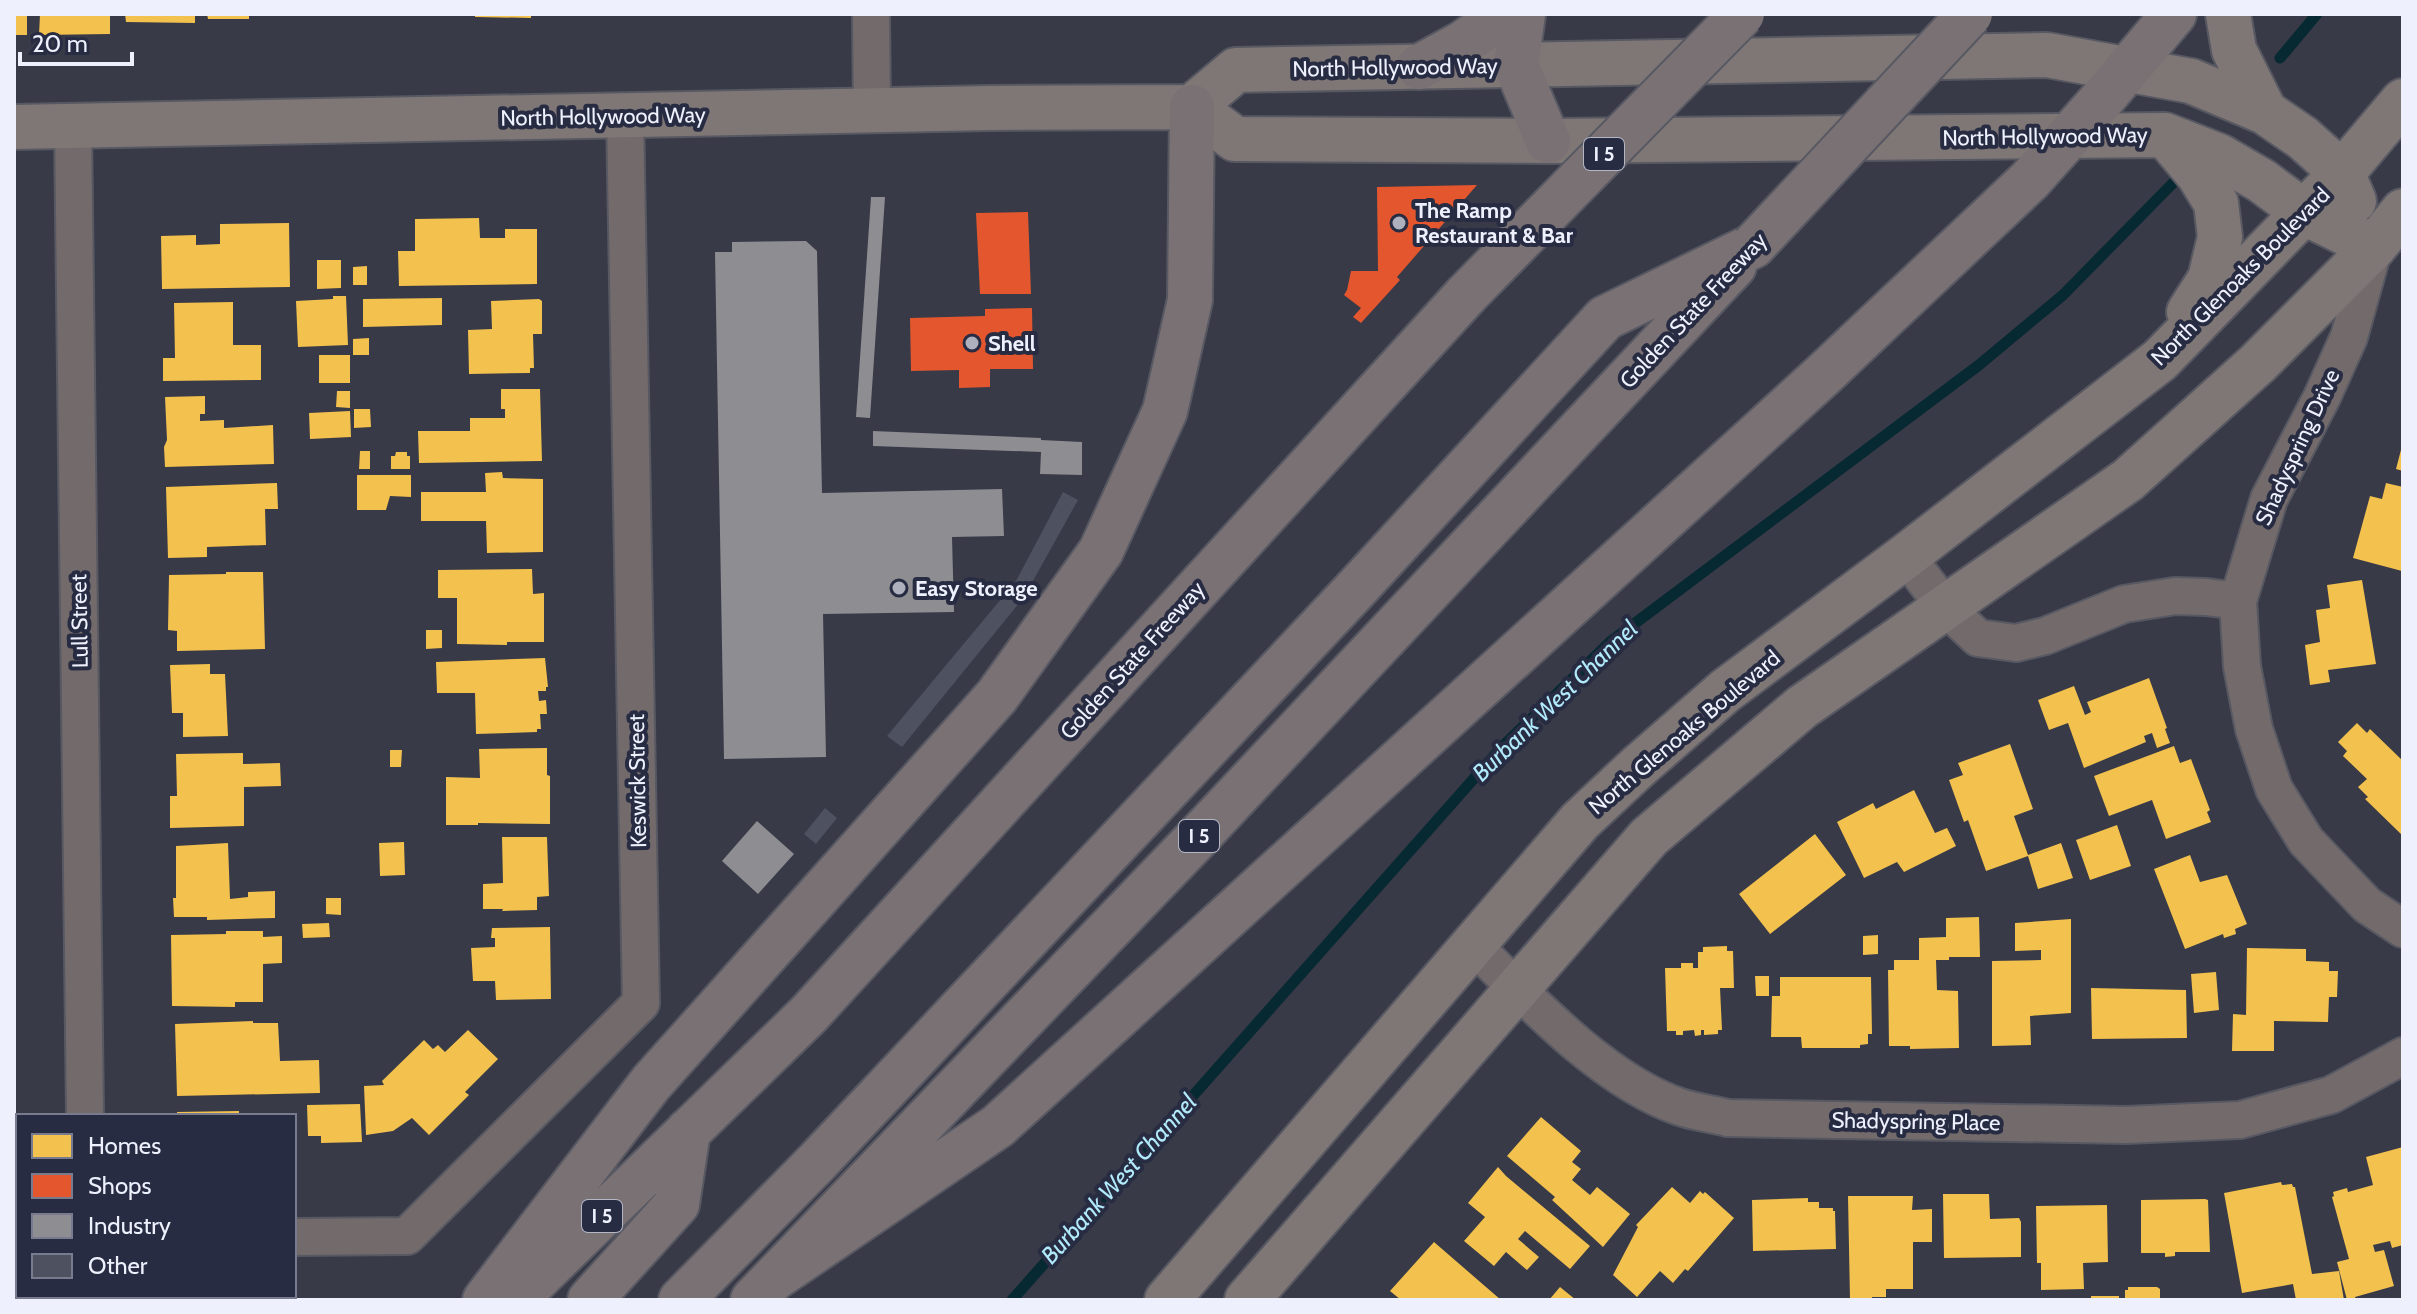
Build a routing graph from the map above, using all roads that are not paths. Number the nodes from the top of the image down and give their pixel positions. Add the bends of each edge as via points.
1 (871, 14) edge
2 (1504, 14) edge
3 (1523, 14) edge
4 (1742, 14) edge
5 (1970, 14) edge
6 (2174, 14) edge
7 (2228, 14) edge
8 (1516, 65) junction
9 (1419, 67) junction
10 (2127, 70) junction
11 (2403, 101) edge
12 (1192, 107) junction
13 (872, 111) junction
14 (2265, 112) junction
15 (625, 115) junction
16 (73, 126) junction
17 (14, 127) edge
18 (2165, 135) junction
19 (2070, 136) junction
20 (1548, 141) junction
21 (2342, 173) junction
22 (2403, 211) edge
23 (2305, 213) junction
24 (1753, 246) junction
25 (2374, 247) junction
26 (2160, 360) junction
27 (1906, 556) junction
28 (2238, 601) junction
29 (1945, 607) junction
30 (2403, 929) edge
31 (1474, 946) junction
32 (1516, 988) junction
33 (2403, 1056) edge
34 (85, 1114) edge
35 (688, 1131) junction
36 (296, 1237) edge
37 (764, 1288) edge
38 (485, 1300) edge
39 (515, 1300) edge
40 (590, 1300) edge
41 (681, 1300) edge
42 (1167, 1300) edge
43 (1247, 1300) edge

1 - 13 street
2 - 9 highway
3 - 8 highway
4 - 35 highway, Golden State Freeway / I 5, bridge via 1466,295 809,1014
5 - 24 highway, Golden State Freeway / I 5, bridge
6 - 10 highway
7 - 14 main road via 2234,50
8 - 9 main road, North Hollywood Way
8 - 10 main road, North Hollywood Way via 2047,55
8 - 20 highway
9 - 12 main road, North Hollywood Way via 1236,70
10 - 14 main road, North Hollywood Way via 2191,81
10 - 19 highway
11 - 21 main road, North Glenoaks Boulevard
12 - 13 main road, North Hollywood Way
12 - 20 main road, North Hollywood Way via 1235,139
12 - 38 highway via 1190,300 1165,411 1101,551 997,696 651,1083
13 - 15 main road, North Hollywood Way
14 - 21 main road, North Hollywood Way
15 - 16 main road, North Hollywood Way
15 - 36 street, Keswick Street via 641,1003 407,1236
16 - 17 main road, North Hollywood Way
16 - 34 street, Lull Street
18 - 19 main road, North Hollywood Way
18 - 23 main road, North Hollywood Way via 2228,161
18 - 26 main road via 2216,203 2220,237 2210,279
19 - 20 main road, North Hollywood Way
19 - 37 highway via 1823,375 998,1126
21 - 23 main road, North Glenoaks Boulevard
21 - 25 main road, North Hollywood Way
22 - 25 main road
23 - 25 main road, North Hollywood Way
23 - 26 main road, North Glenoaks Boulevard
24 - 37 highway, Golden State Freeway / I 5 via 1187,849
24 - 41 highway via 1605,318 1334,614
25 - 28 street, Shadyspring Drive via 2349,337 2269,499
25 - 29 main road via 2258,363 2128,480
26 - 27 main road, North Glenoaks Boulevard
27 - 29 street
27 - 31 main road, North Glenoaks Boulevard via 1725,691 1639,766 1580,821
28 - 29 street via 2175,596 2124,604 2016,643 1978,638
28 - 30 street, Shadyspring Drive via 2242,666 2254,729 2274,789 2306,841 2367,905
29 - 32 main road via 1802,707 1649,837
31 - 32 street, Shadyspring Place
31 - 42 main road, North Glenoaks Boulevard
32 - 33 street, Shadyspring Place via 1628,1082 1679,1106 1728,1118 2126,1125 2240,1120 2331,1095
32 - 43 main road
35 - 39 highway, Golden State Freeway / I 5
35 - 40 highway via 677,1204

